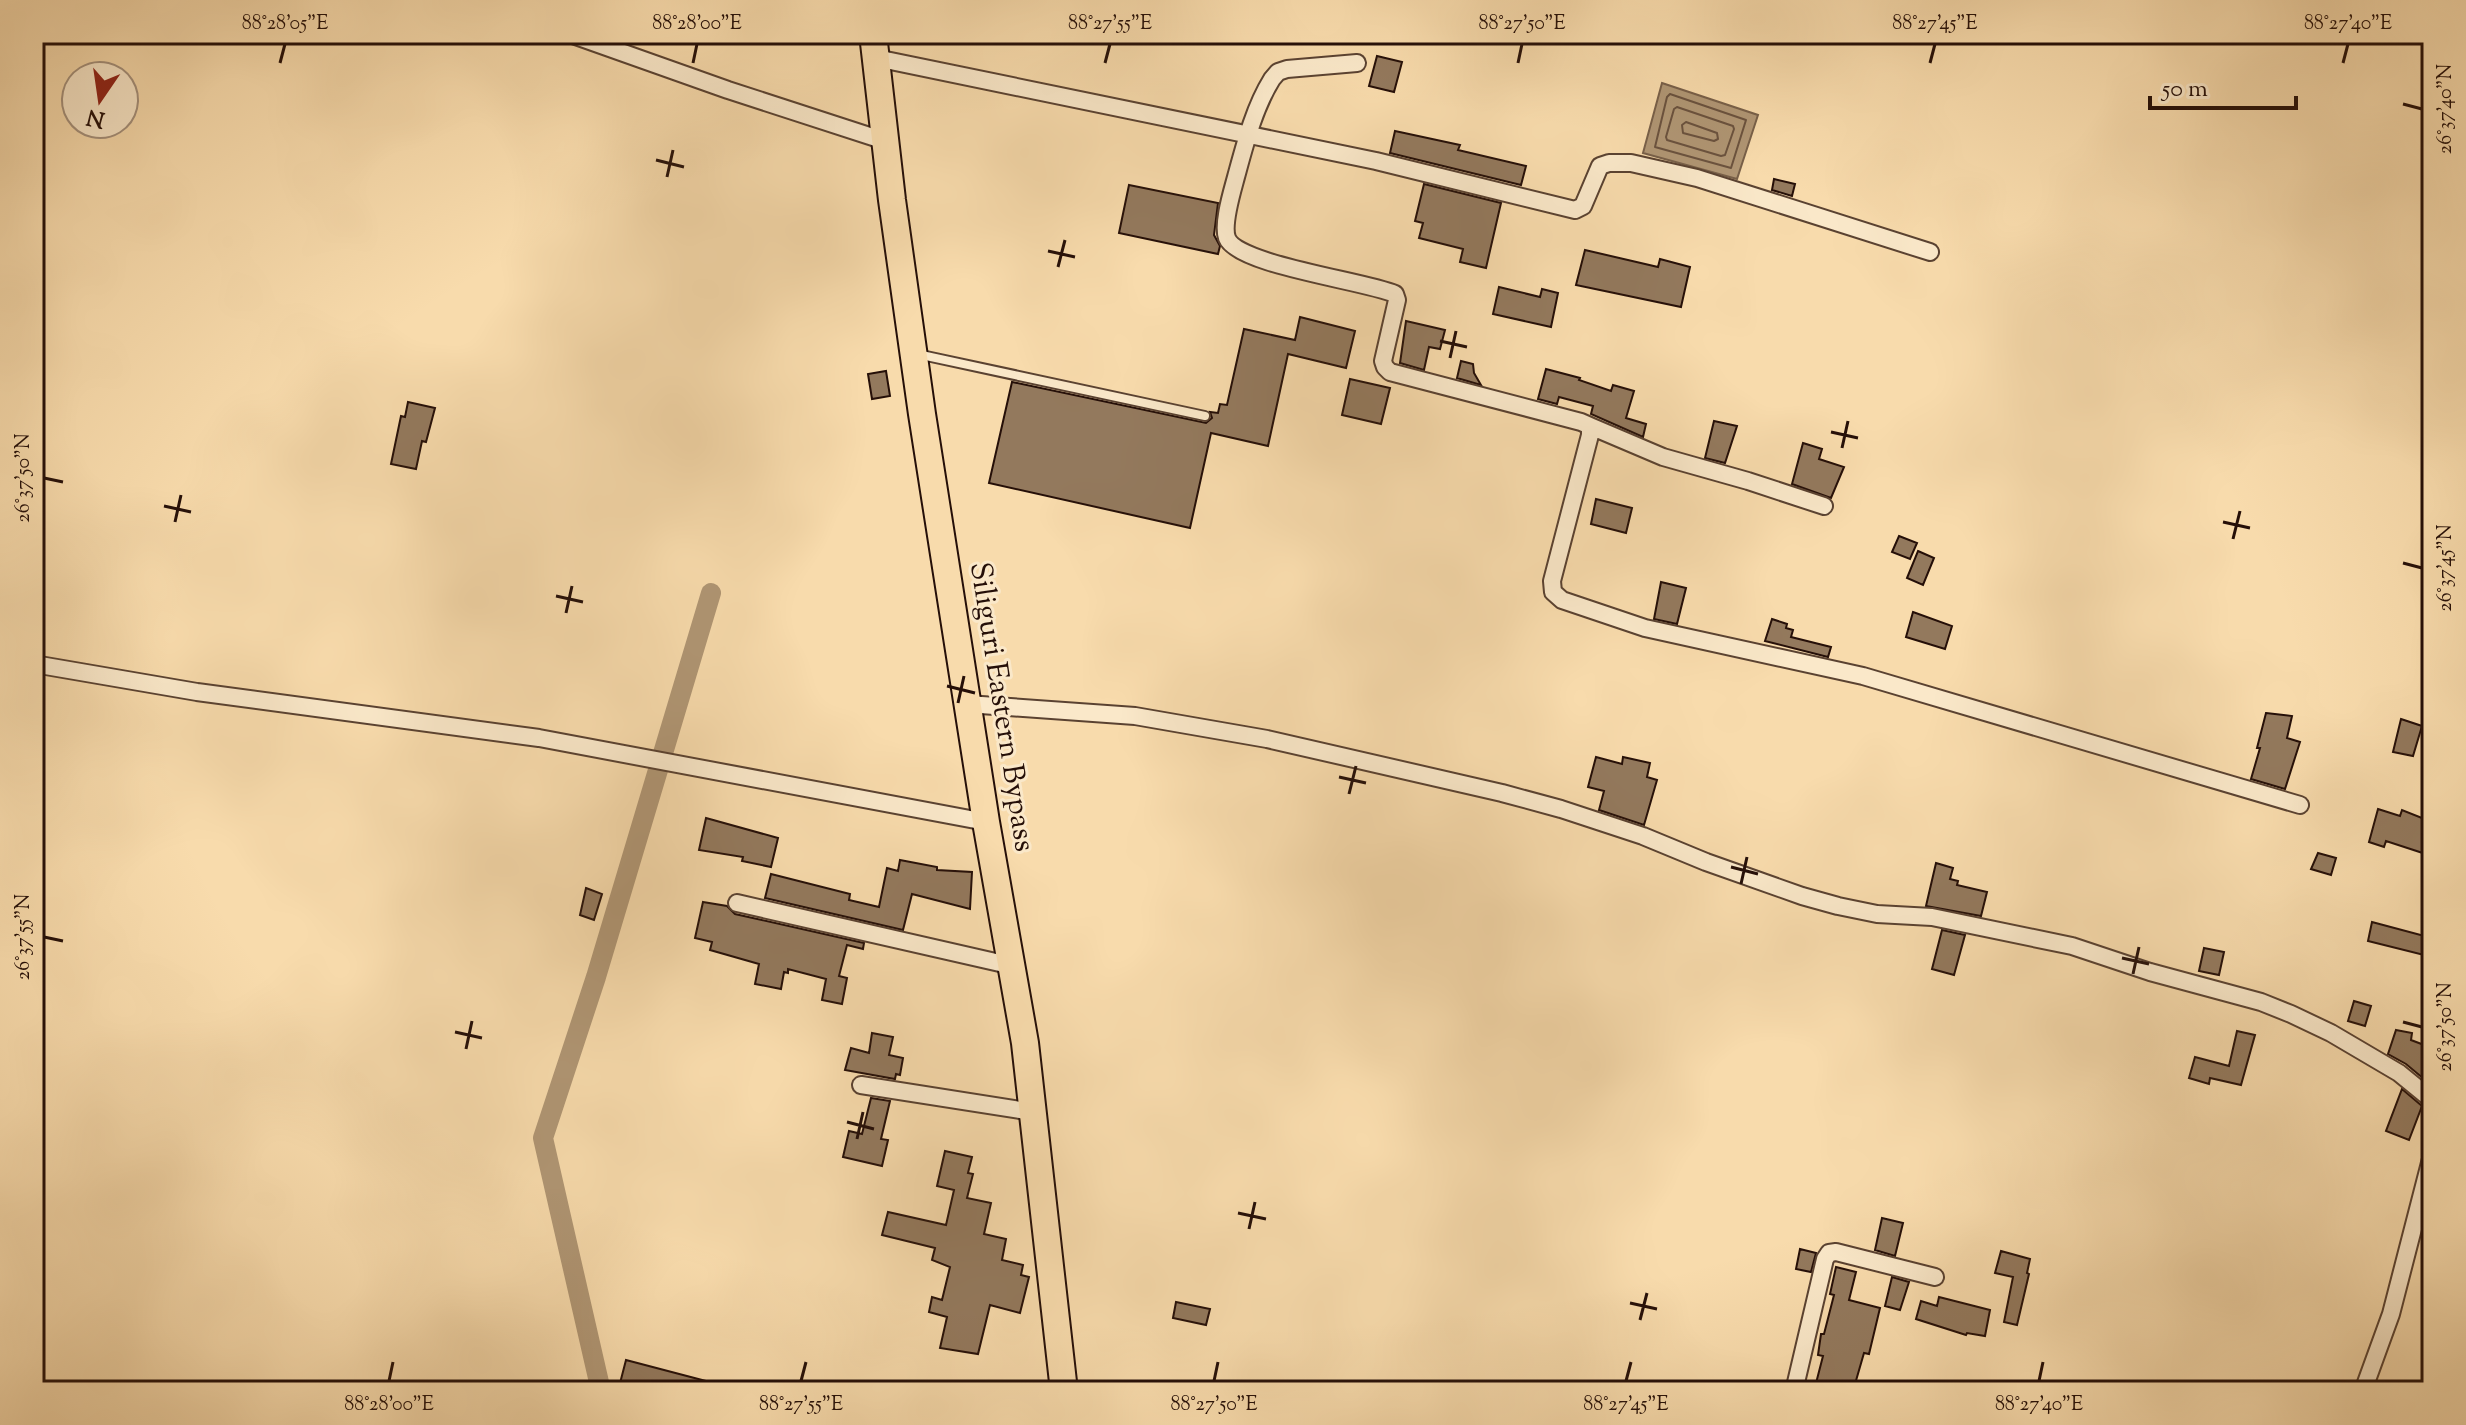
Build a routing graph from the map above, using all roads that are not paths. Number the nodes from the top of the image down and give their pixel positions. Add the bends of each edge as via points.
1 (570, 34) edge
2 (874, 46) edge
3 (1357, 63) dead end
4 (1248, 136) junction
5 (885, 141) junction
6 (1930, 252) dead end
7 (913, 354) junction
8 (1205, 416) dead end
9 (1590, 426) junction
10 (1824, 506) dead end
11 (34, 664) edge
12 (967, 704) junction
13 (2300, 805) dead end
14 (986, 822) junction
15 (737, 903) dead end
16 (1013, 966) junction
17 (861, 1085) dead end
18 (2432, 1100) edge
19 (1033, 1112) junction
20 (2432, 1155) edge
21 (1935, 1277) dead end
22 (1064, 1391) edge
23 (1794, 1391) edge
24 (2363, 1391) edge

1 - 5 street
2 - 4 street
2 - 5 main road, Siliguri Eastern Bypass
3 - 4 street via 1278,72
4 - 6 street via 1575,210 1583,206 1600,166 1631,163 1697,178
4 - 9 street via 1226,224 1233,247 1395,294 1383,361 1390,372
5 - 7 main road, Siliguri Eastern Bypass
7 - 8 lane
7 - 12 main road, Siliguri Eastern Bypass
9 - 10 street via 1663,457
9 - 13 street via 1552,581 1553,592 1562,600 1645,628 1863,676
11 - 14 street via 197,692 539,738
12 - 14 main road, Siliguri Eastern Bypass
12 - 18 street via 1135,716 1267,739 1546,804 1848,909 1932,917 2072,946 2291,1014 2387,1065
14 - 16 main road, Siliguri Eastern Bypass
15 - 16 street
16 - 19 main road, Siliguri Eastern Bypass
17 - 19 street
19 - 22 main road, Siliguri Eastern Bypass
20 - 24 street via 2391,1314
21 - 23 street via 1829,1253

